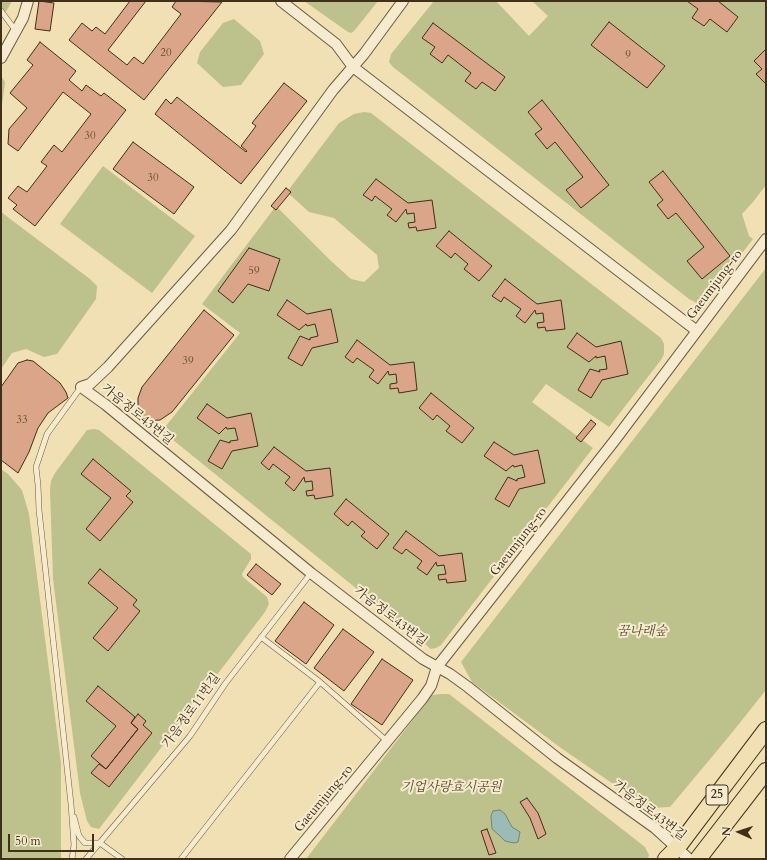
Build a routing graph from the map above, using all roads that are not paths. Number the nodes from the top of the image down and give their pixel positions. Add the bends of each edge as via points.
1 (28, 1) edge
2 (281, 1) edge
3 (403, 1) edge
4 (1, 11) edge
5 (16, 32) junction
6 (1, 58) edge
7 (353, 67) junction
8 (766, 239) edge
9 (697, 331) junction
10 (81, 387) junction
11 (311, 573) junction
12 (261, 637) junction
13 (437, 667) junction
14 (320, 682) junction
15 (766, 730) edge
16 (388, 742) junction
17 (766, 772) edge
18 (71, 804) junction
19 (100, 843) junction
20 (672, 854) edge
21 (72, 859) edge
22 (86, 859) edge
23 (122, 859) edge
24 (181, 859) edge
25 (290, 859) edge
26 (689, 859) edge
27 (698, 859) edge

1 - 5 street
2 - 7 street via 336,44
3 - 7 street
4 - 5 lane
5 - 6 street
7 - 9 street
7 - 10 street via 333,90 231,230 108,366 90,384
8 - 9 street, Gaeumjung-ro
9 - 13 street, Gaeumjung-ro
10 - 11 street, 가음정로43번길
10 - 18 lane via 47,434 36,467
11 - 12 lane, 가음정로11번길
11 - 13 street, 가음정로43번길
12 - 14 lane
12 - 19 lane, 가음정로11번길 via 190,736
13 - 16 street, Gaeumjung-ro via 431,686
13 - 20 street, 가음정로43번길 via 655,828
14 - 16 lane
14 - 24 lane
15 - 20 main road, 25
16 - 25 street, Gaeumjung-ro
17 - 27 main road, 25
18 - 19 lane via 79,836 85,843
18 - 21 lane via 74,845
19 - 22 lane, 가음정로11번길
19 - 23 lane
20 - 26 street, 가음정로43번길

